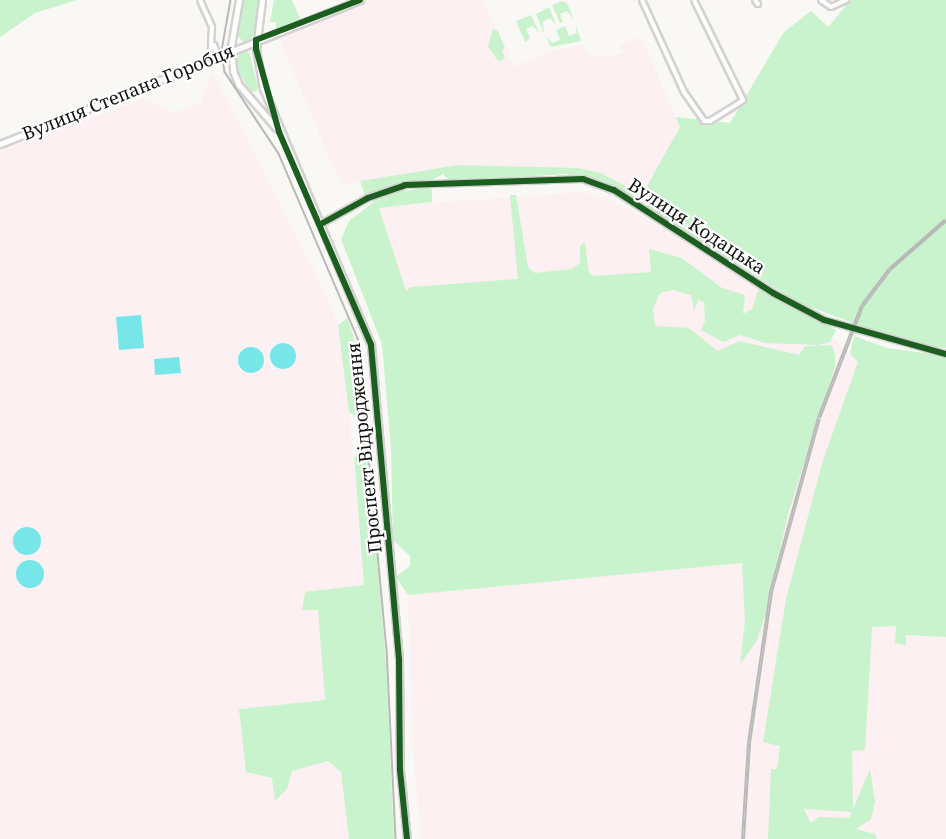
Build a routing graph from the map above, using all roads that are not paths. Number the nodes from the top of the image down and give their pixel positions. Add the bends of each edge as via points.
1 (200, 0) edge
2 (239, 0) edge
3 (262, 0) edge
4 (360, 0) edge
5 (642, 0) edge
6 (694, 0) edge
7 (821, 0) edge
8 (846, 0) edge
9 (256, 40) junction
10 (214, 45) junction
11 (230, 52) junction
12 (219, 58) junction
13 (211, 61) junction
14 (279, 132) junction
15 (0, 144) edge
16 (321, 224) junction
17 (946, 354) edge
18 (407, 839) edge

1 - 10 street via 212,27
2 - 11 street, Проспект Відродження
3 - 9 street, Проспект Відродження
4 - 9 street, Вулиця Степана Горобця
5 - 6 street via 692,106 704,121 710,122 743,100
7 - 8 street via 831,7
9 - 11 street, Вулиця Степана Горобця
9 - 14 street, Проспект Відродження via 263,88
10 - 12 street
10 - 13 street via 209,51
11 - 12 street, Вулиця Степана Горобця
11 - 14 street, Проспект Відродження via 239,85
12 - 13 street, Вулиця Степана Горобця
13 - 15 street, Вулиця Степана Горобця
14 - 16 street, Проспект Відродження
16 - 17 street, Вулиця Кодацька via 368,198 405,185 583,179 614,190 773,293 824,320
16 - 18 street, Проспект Відродження via 366,328 374,364 399,660 400,770

